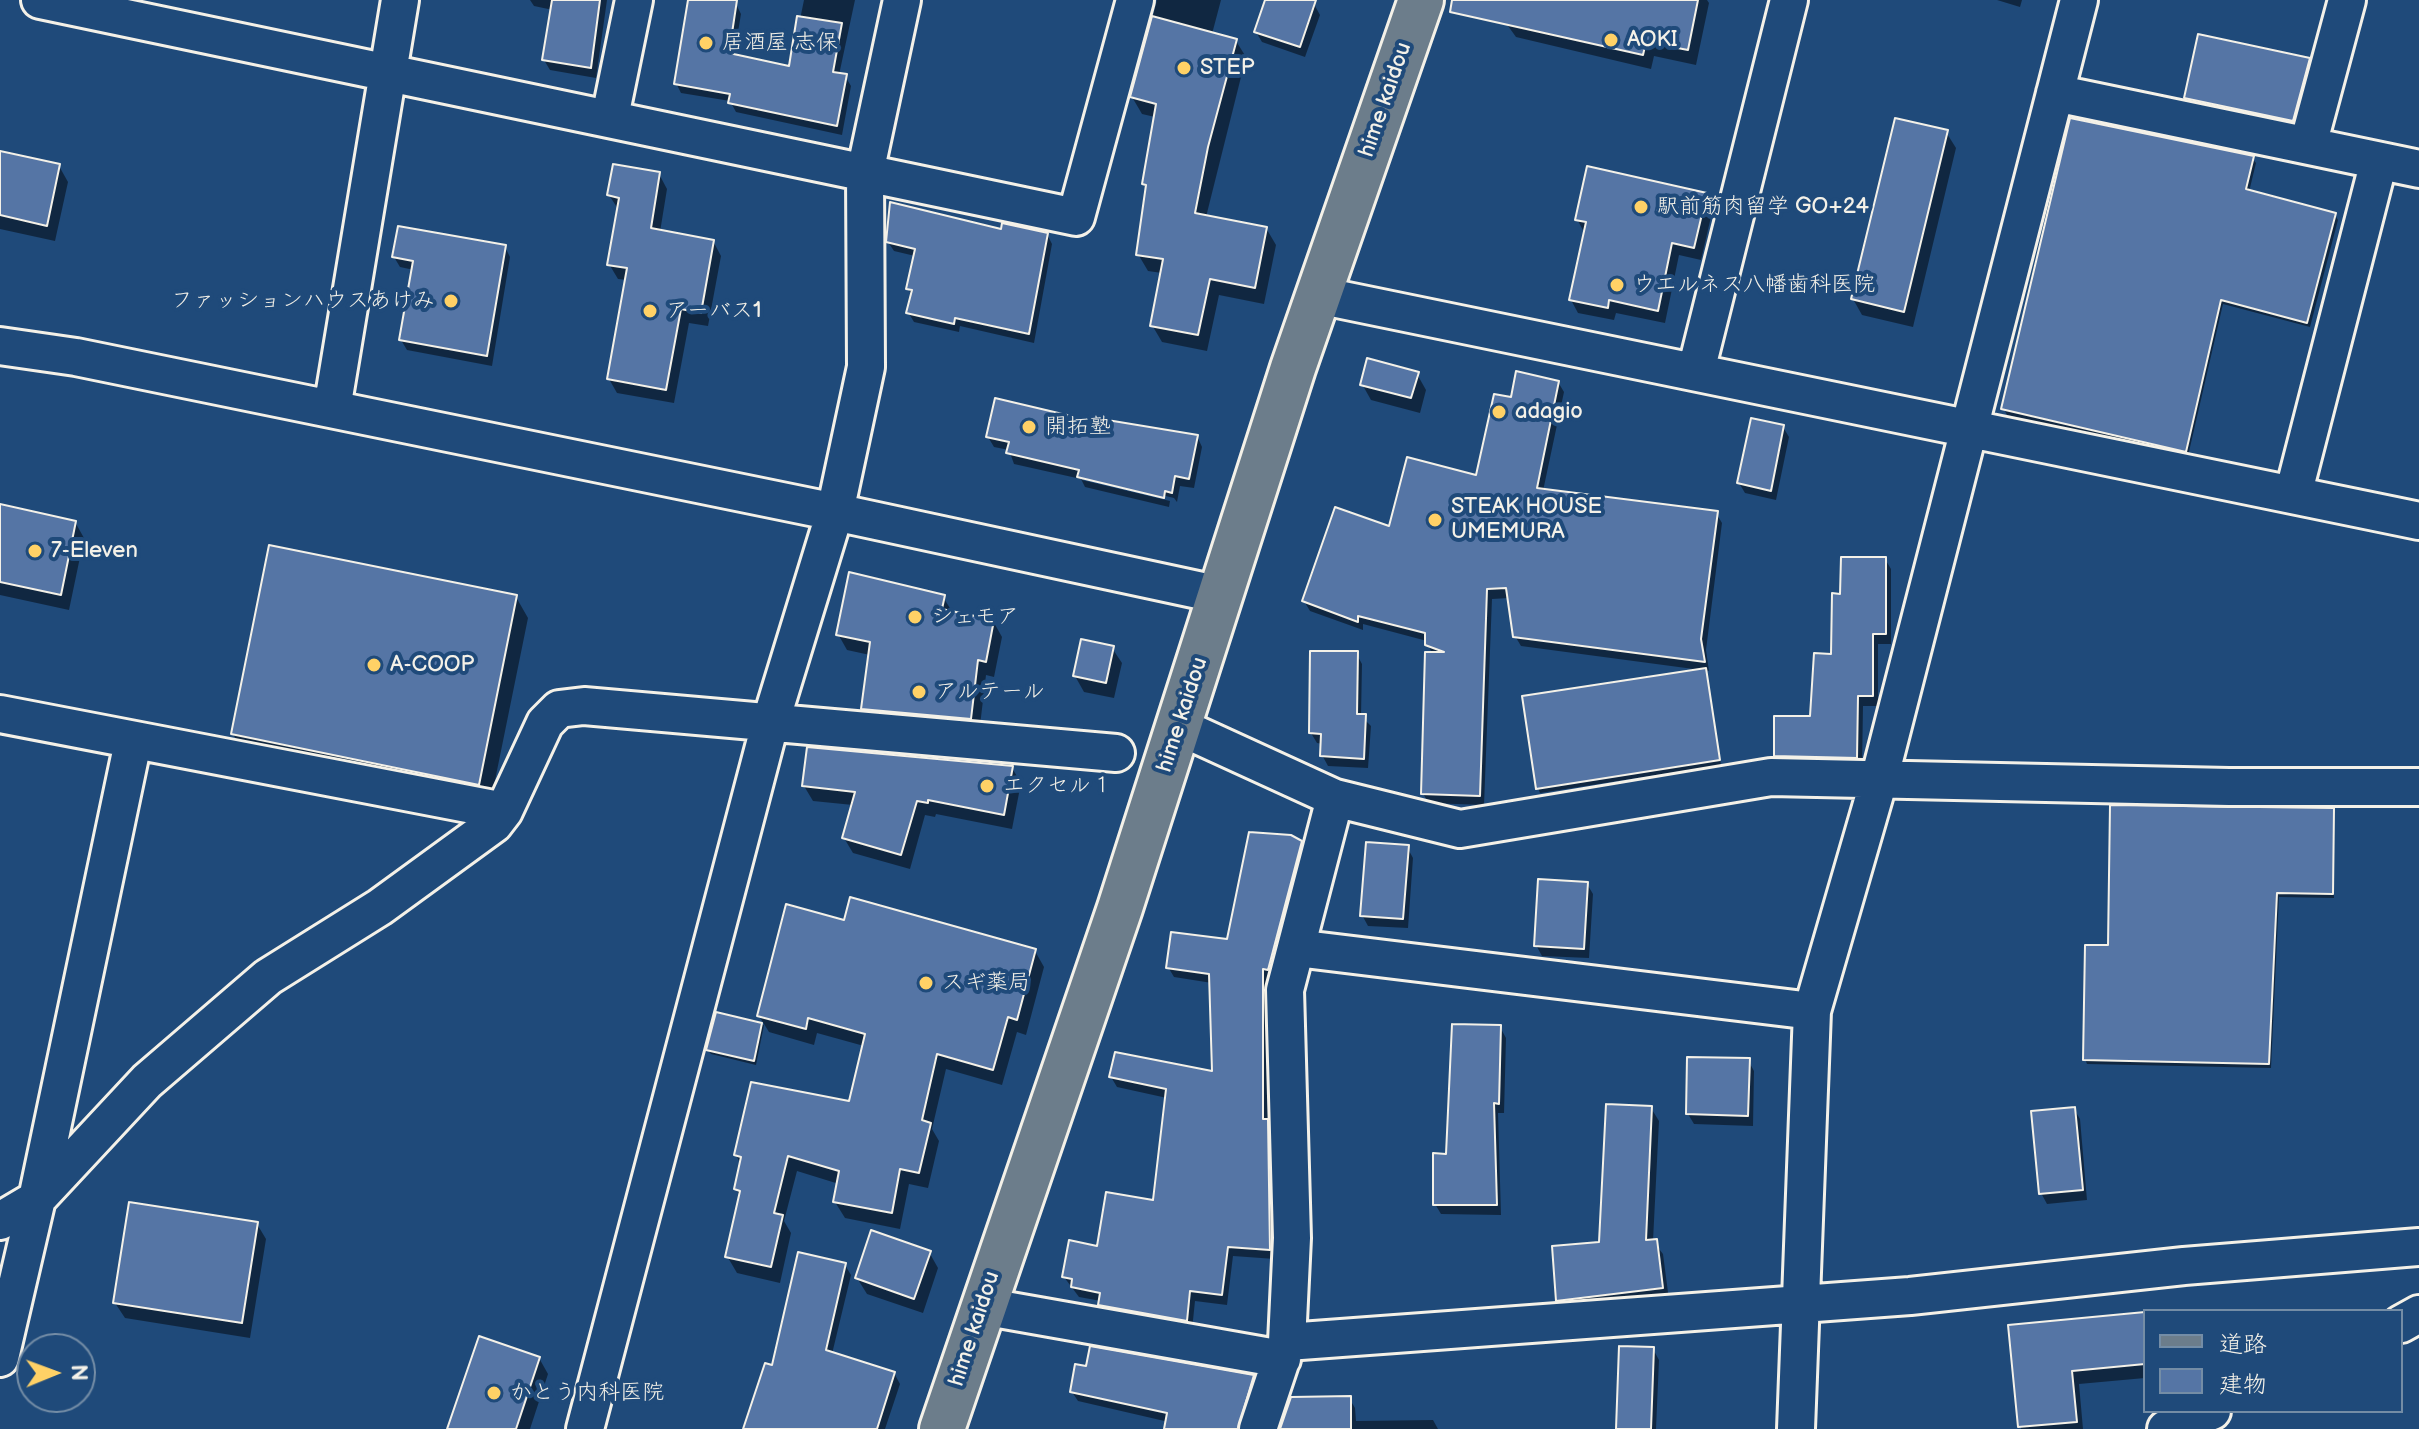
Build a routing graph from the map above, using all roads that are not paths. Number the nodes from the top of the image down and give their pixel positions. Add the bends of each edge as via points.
1 (40, 0) edge
2 (400, 0) edge
3 (634, 0) edge
4 (902, 0) edge
5 (1135, 0) edge
6 (1421, 0) edge
7 (1789, 0) edge
8 (2079, 0) edge
9 (2347, 0) edge
10 (126, 9) edge
11 (389, 72) junction
12 (2055, 93) junction
13 (610, 117) junction
14 (2308, 145) junction
15 (2379, 161) junction
16 (2419, 169) edge
17 (865, 173) junction
18 (1318, 295) junction
19 (0, 328) edge
20 (0, 346) edge
21 (76, 357) junction
22 (1696, 371) junction
23 (332, 409) junction
24 (1968, 431) junction
25 (2293, 495) junction
26 (835, 512) junction
27 (2419, 521) edge
28 (1221, 595) junction
29 (0, 714) edge
30 (770, 724) junction
31 (1180, 727) junction
32 (133, 742) junction
33 (1116, 753) dead end
34 (1879, 780) junction
35 (2419, 787) edge
36 (1335, 798) junction
37 (504, 811) junction
38 (1296, 948) junction
39 (1812, 1011) junction
40 (37, 1199) junction
41 (0, 1221) edge
42 (2419, 1247) edge
43 (1800, 1302) junction
44 (982, 1306) junction
45 (1284, 1350) junction
46 (0, 1358) edge
47 (2207, 1413) edge
48 (585, 1429) edge
49 (942, 1429) edge
50 (1258, 1429) edge
51 (1796, 1429) edge
52 (2166, 1429) edge

1 - 10 street
2 - 11 street
3 - 13 street
4 - 17 street
5 - 17 street via 1076,217
6 - 18 main road, hime kaidou
7 - 22 street
8 - 12 street
9 - 14 street
10 - 11 street
11 - 13 street
11 - 23 street
12 - 14 street
12 - 24 street
13 - 17 street
14 - 15 street
15 - 16 street
15 - 25 street
17 - 26 street via 866,367
18 - 22 street
18 - 28 main road, hime kaidou
19 - 21 street
20 - 21 street
21 - 23 street
22 - 24 street
23 - 26 street
24 - 25 street
24 - 34 street
25 - 27 street
26 - 28 street
26 - 30 street
28 - 31 main road, hime kaidou
29 - 32 street
30 - 33 street
30 - 37 street via 584,706 559,709 545,723
30 - 48 street
31 - 36 street
31 - 44 main road, hime kaidou
32 - 37 street
32 - 40 street
34 - 35 street
34 - 36 street via 1771,777 1460,829
34 - 39 street
36 - 38 street
37 - 40 street via 494,824 380,907 268,977 147,1081
38 - 39 street
38 - 45 street via 1285,990 1292,1238
39 - 43 street
40 - 41 street
40 - 46 street
42 - 43 street
43 - 45 street
43 - 51 street
44 - 45 street
44 - 49 main road, hime kaidou
45 - 50 street
47 - 52 street

